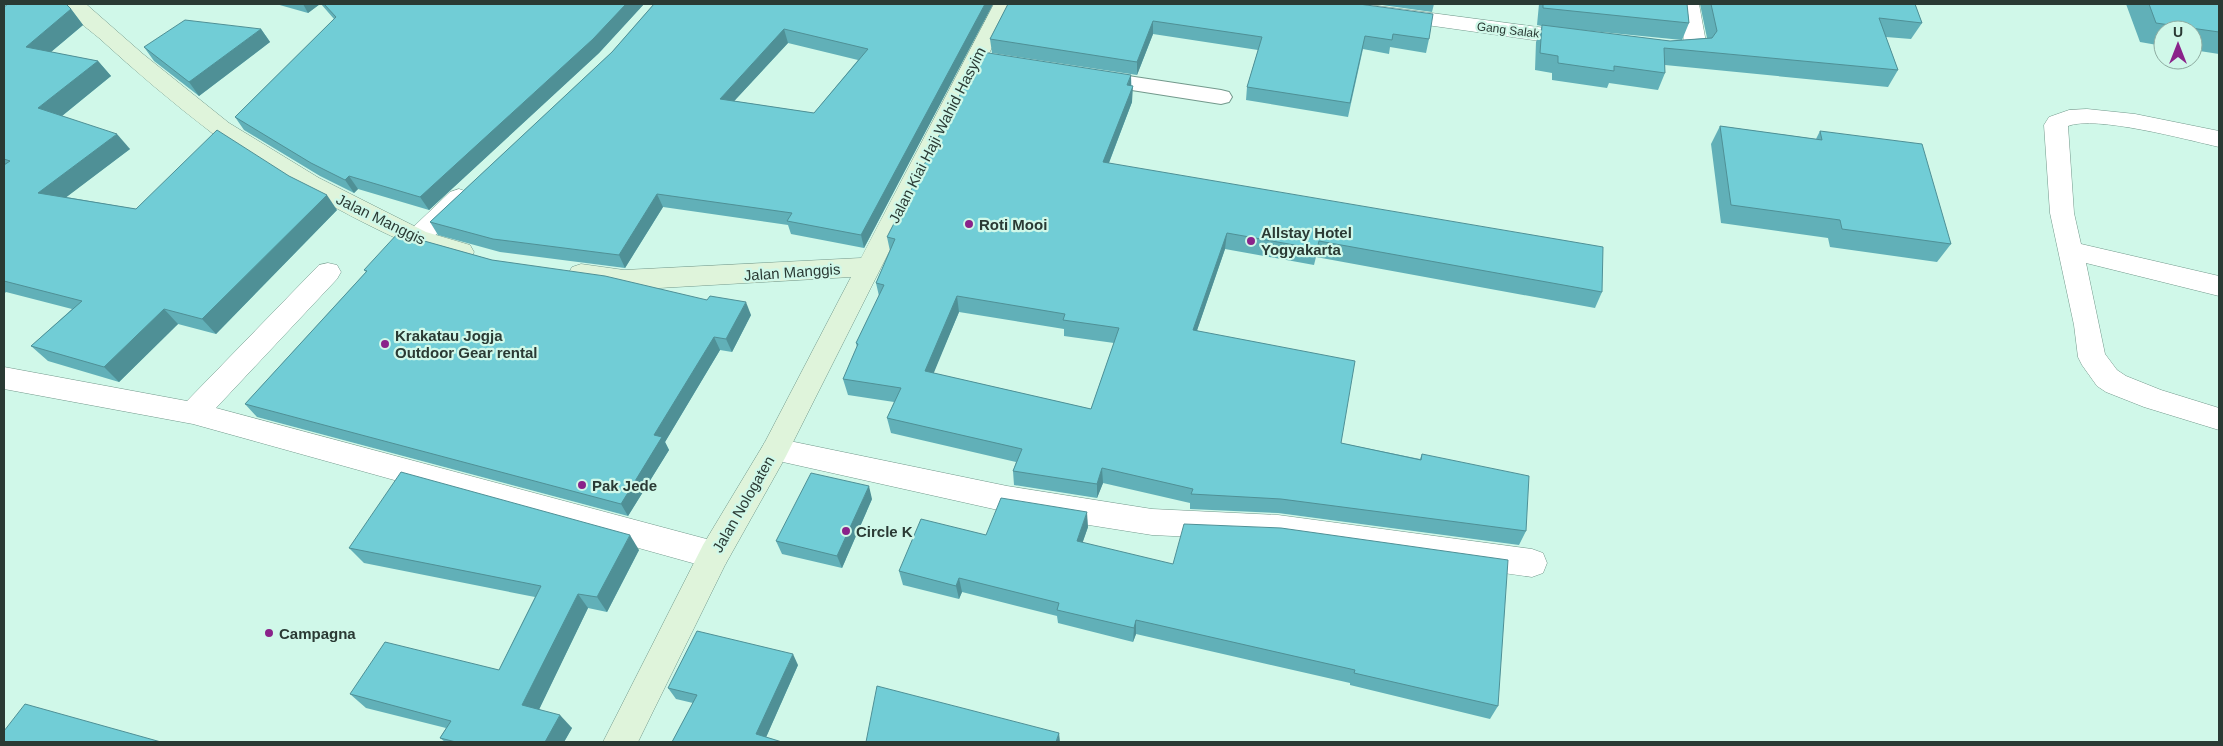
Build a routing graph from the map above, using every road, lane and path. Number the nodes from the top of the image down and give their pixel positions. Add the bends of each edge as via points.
1 (74, 4) edge
2 (1004, 4) edge
3 (1320, 4) edge
4 (1689, 4) edge
5 (1592, 41) edge
6 (1650, 47) edge
7 (1221, 97) dead end
8 (1190, 104) dead end
9 (2219, 139) edge
10 (473, 185) edge
11 (416, 238) junction
12 (2070, 250) junction
13 (482, 258) edge
14 (869, 267) junction
15 (557, 271) edge
16 (328, 272) dead end
17 (2219, 286) edge
18 (4, 378) edge
19 (193, 413) junction
20 (2219, 419) edge
21 (775, 450) junction
22 (714, 555) junction
23 (1532, 563) dead end
24 (620, 742) edge

1 - 11 street, Jalan Manggis via 221,128 310,184
2 - 14 street, Jalan Kiai Haji Wahid Hasyim via 982,66
3 - 5 street, Gang Salak
4 - 6 street via 1696,48
7 - 8 lane via 1074,80
9 - 12 street via 2141,122 2084,116 2060,119 2056,125 2062,213
10 - 11 street
11 - 13 street, Jalan Manggis
12 - 17 street
12 - 20 street via 2092,357 2107,378 2154,399
14 - 15 street, Jalan Manggis via 624,280
14 - 21 street, Jalan Nologaten
16 - 19 street
18 - 19 street
19 - 22 street
21 - 22 street, Jalan Nologaten
21 - 23 street via 1007,499 1152,522 1278,528
22 - 24 street, Jalan Nologaten

